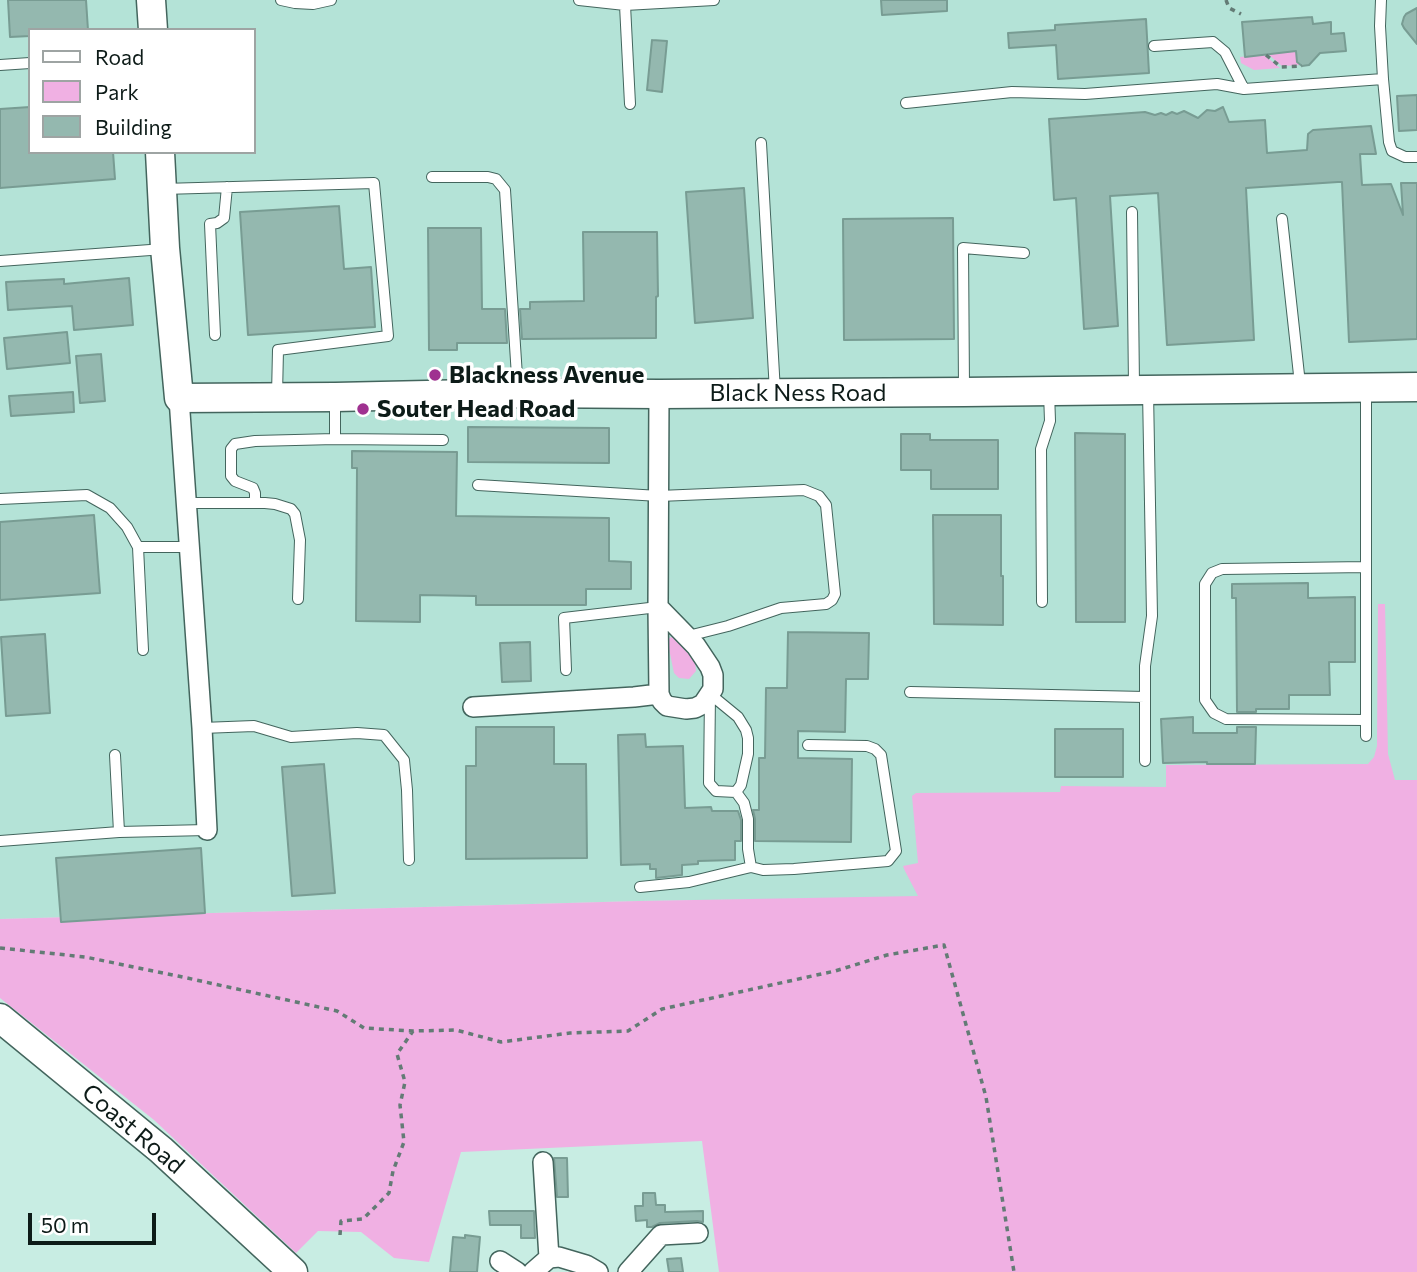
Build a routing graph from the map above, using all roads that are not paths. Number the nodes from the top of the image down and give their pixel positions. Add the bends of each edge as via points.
1 (151, 0) edge
2 (281, 0) edge
3 (331, 0) edge
4 (579, 0) edge
5 (714, 0) edge
6 (1381, 0) edge
7 (698, 1) edge
8 (625, 3) edge
9 (153, 28) edge
10 (1154, 46) dead end
11 (28, 63) edge
12 (0, 65) edge
13 (1383, 79) junction
14 (1244, 89) junction
15 (906, 103) dead end
16 (630, 104) dead end
17 (761, 143) dead end
18 (160, 154) edge
19 (1417, 157) edge
20 (432, 177) dead end
21 (228, 187) junction
22 (162, 189) junction
23 (1132, 212) dead end
24 (1282, 219) dead end
25 (165, 248) junction
26 (1024, 253) dead end
27 (0, 261) edge
28 (215, 335) dead end
29 (1366, 387) junction
30 (1417, 387) edge
31 (1300, 388) junction
32 (1141, 390) junction
33 (1049, 391) junction
34 (964, 392) junction
35 (518, 393) junction
36 (775, 393) junction
37 (659, 394) junction
38 (335, 397) junction
39 (179, 398) junction
40 (276, 398) junction
41 (335, 439) junction
42 (443, 440) dead end
43 (478, 485) dead end
44 (659, 496) junction
45 (0, 499) edge
46 (187, 503) junction
47 (255, 503) junction
48 (138, 547) junction
49 (189, 547) junction
50 (1366, 567) junction
51 (298, 599) dead end
52 (1042, 602) dead end
53 (658, 607) junction
54 (688, 636) junction
55 (143, 650) dead end
56 (566, 670) dead end
57 (910, 692) dead end
58 (659, 694) junction
59 (710, 694) junction
60 (1145, 697) junction
61 (473, 707) dead end
62 (1366, 720) junction
63 (202, 728) junction
64 (1366, 736) dead end
65 (808, 745) dead end
66 (115, 755) dead end
67 (1145, 761) dead end
68 (736, 792) junction
69 (207, 830) joint
70 (119, 832) junction
71 (0, 841) edge
72 (409, 860) dead end
73 (751, 867) junction
74 (640, 887) dead end
75 (0, 1018) edge
76 (543, 1162) dead end
77 (698, 1233) dead end
78 (549, 1258) junction
79 (500, 1261) dead end
80 (293, 1272) edge
81 (517, 1272) edge
82 (533, 1272) edge
83 (598, 1272) edge
84 (628, 1272) edge

1 - 9 street
2 - 3 lane via 313,4
4 - 8 lane
5 - 7 lane
6 - 13 lane
7 - 8 lane
8 - 16 lane
10 - 14 lane via 1213,42 1225,52
11 - 12 lane
13 - 14 lane
13 - 19 lane via 1392,151
14 - 15 lane via 1217,84 1085,94 1012,92
17 - 36 lane
18 - 22 street
20 - 35 lane via 488,177 505,190
21 - 22 lane
21 - 28 lane via 224,218 211,224
21 - 40 lane via 374,183 388,336 278,350
22 - 25 street
23 - 32 lane
24 - 31 lane
25 - 27 lane
25 - 39 street
26 - 34 lane via 963,248
29 - 30 street, Black Ness Road
29 - 31 street, Black Ness Road
29 - 50 lane
31 - 32 street, Black Ness Road
32 - 33 street, Black Ness Road
32 - 60 lane via 1152,617
33 - 34 street, Black Ness Road
33 - 52 lane via 1050,421 1041,449
34 - 36 street, Black Ness Road
35 - 37 street, Black Ness Road
35 - 38 street, Black Ness Road
36 - 37 street, Black Ness Road
37 - 44 street
38 - 40 street, Black Ness Road
38 - 41 lane
39 - 40 street, Black Ness Road
39 - 46 street
41 - 42 lane
41 - 47 lane via 235,444 231,476 253,488
43 - 44 lane
44 - 53 street
44 - 54 lane via 804,490 826,505 832,600 781,608
45 - 48 lane via 87,495 110,508
46 - 47 lane
46 - 49 street
47 - 51 lane via 286,506 295,514 300,540
48 - 49 lane
48 - 55 lane
49 - 63 street
50 - 62 lane
50 - 62 lane via 1222,569 1212,573 1205,584 1205,700 1214,713 1226,719
53 - 54 street
53 - 56 lane via 564,618
53 - 58 street
54 - 59 street via 713,675
57 - 60 lane
58 - 59 street via 667,706 686,709 703,704
58 - 61 street
59 - 68 lane via 738,717 746,730 748,754
59 - 68 lane via 709,783 716,791
60 - 67 lane
62 - 64 lane
63 - 69 street
63 - 72 lane via 254,726 291,737 384,735 404,761
65 - 73 lane via 867,746 881,755 895,851 888,861 794,869
66 - 70 lane
68 - 73 lane via 748,819
69 - 70 lane
70 - 71 lane
73 - 74 lane via 689,882
75 - 80 street, Coast Road via 162,1150
76 - 78 street
77 - 84 street via 661,1235
78 - 82 street
78 - 83 street via 566,1258
79 - 81 street

